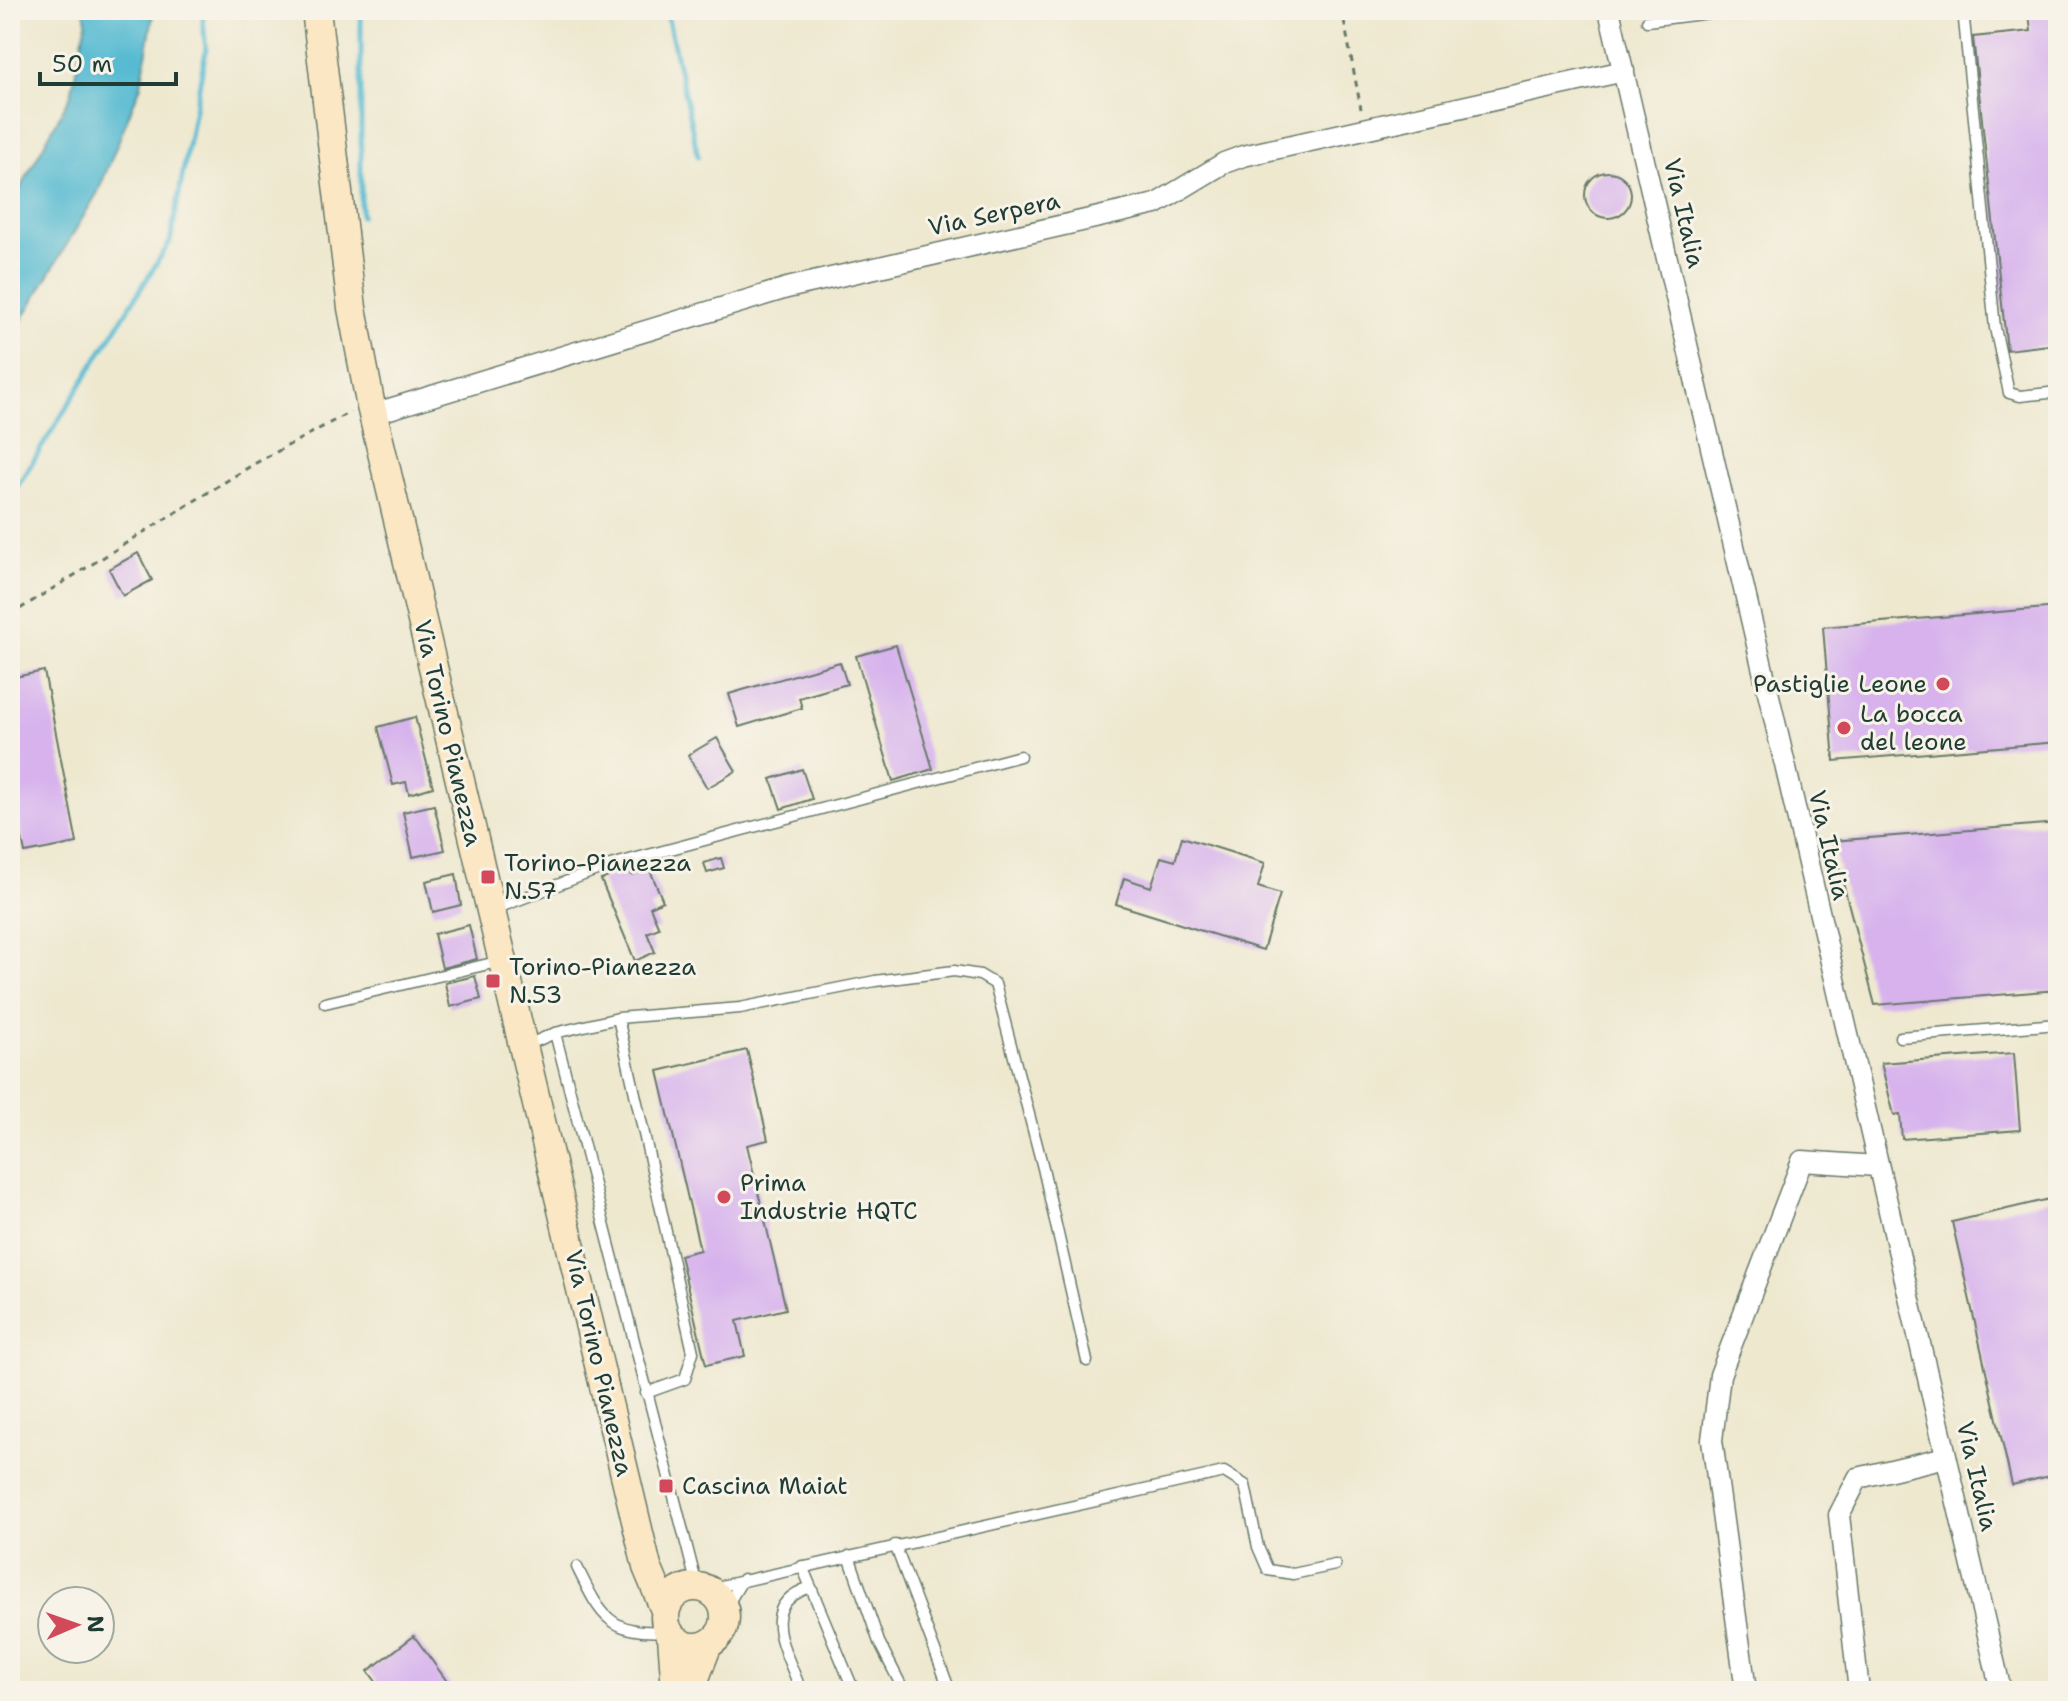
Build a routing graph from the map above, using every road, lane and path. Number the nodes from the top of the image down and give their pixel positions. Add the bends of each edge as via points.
1 (316, 10) edge
2 (1342, 10) edge
3 (1609, 10) edge
4 (1732, 10) edge
5 (1963, 10) edge
6 (1647, 21) dead end
7 (1624, 71) junction
8 (1365, 129) junction
9 (2058, 392) edge
10 (371, 408) junction
11 (10, 615) edge
12 (1020, 756) dead end
13 (491, 910) junction
14 (503, 961) junction
15 (325, 1003) dead end
16 (618, 1018) junction
17 (2058, 1024) edge
18 (555, 1033) junction
19 (1900, 1037) dead end
20 (523, 1047) junction
21 (1877, 1166) junction
22 (1087, 1361) dead end
23 (646, 1393) junction
24 (1946, 1457) junction
25 (642, 1542) junction
26 (895, 1545) junction
27 (849, 1556) junction
28 (1335, 1565) dead end
29 (802, 1566) junction
30 (577, 1567) dead end
31 (743, 1579) junction
32 (811, 1587) junction
33 (706, 1593) junction
34 (668, 1624) junction
35 (708, 1644) junction
36 (676, 1691) edge
37 (690, 1691) edge
38 (801, 1691) edge
39 (854, 1691) edge
40 (904, 1691) edge
41 (950, 1691) edge
42 (1746, 1691) edge
43 (1859, 1691) edge
44 (2001, 1691) edge

1 - 10 main road, Via Torino Pianezza via 352,308
2 - 8 path
3 - 7 street, Via Italia
4 - 6 lane
5 - 9 lane via 1995,328 2006,382 2009,393 2020,396
7 - 8 street, Via Serpera
7 - 21 street, Via Italia
8 - 10 street, Via Serpera via 1224,163 1156,204 787,288
10 - 11 path via 254,464
10 - 13 main road, Via Torino Pianezza
12 - 13 lane via 607,866
13 - 14 main road, Via Torino Pianezza
14 - 15 lane
14 - 20 main road, Via Torino Pianezza
16 - 18 lane
16 - 22 lane via 740,1008 954,971 980,975 995,984
16 - 23 lane via 693,1352 685,1379
17 - 19 lane
18 - 20 lane
18 - 23 lane
20 - 25 main road, Via Torino Pianezza
21 - 24 street, Via Italia
21 - 42 street via 1802,1161 1720,1375 1712,1440
23 - 33 lane
24 - 43 street via 1858,1478 1839,1515
24 - 44 street, Via Italia
25 - 33 main road via 678,1577
25 - 34 main road, Via Torino Pianezza
26 - 27 lane
26 - 28 lane via 1224,1472 1245,1485 1268,1570 1293,1574
26 - 41 lane
27 - 29 lane
27 - 40 lane via 879,1642
29 - 31 lane
29 - 32 lane
30 - 34 lane via 598,1610 613,1624 639,1632
31 - 33 lane
31 - 33 lane
32 - 38 lane via 795,1592 776,1619
32 - 39 lane
33 - 34 main road via 675,1593
33 - 35 main road via 723,1629
34 - 35 main road via 689,1647
34 - 36 main road, Via Torino Pianezza
35 - 37 main road

